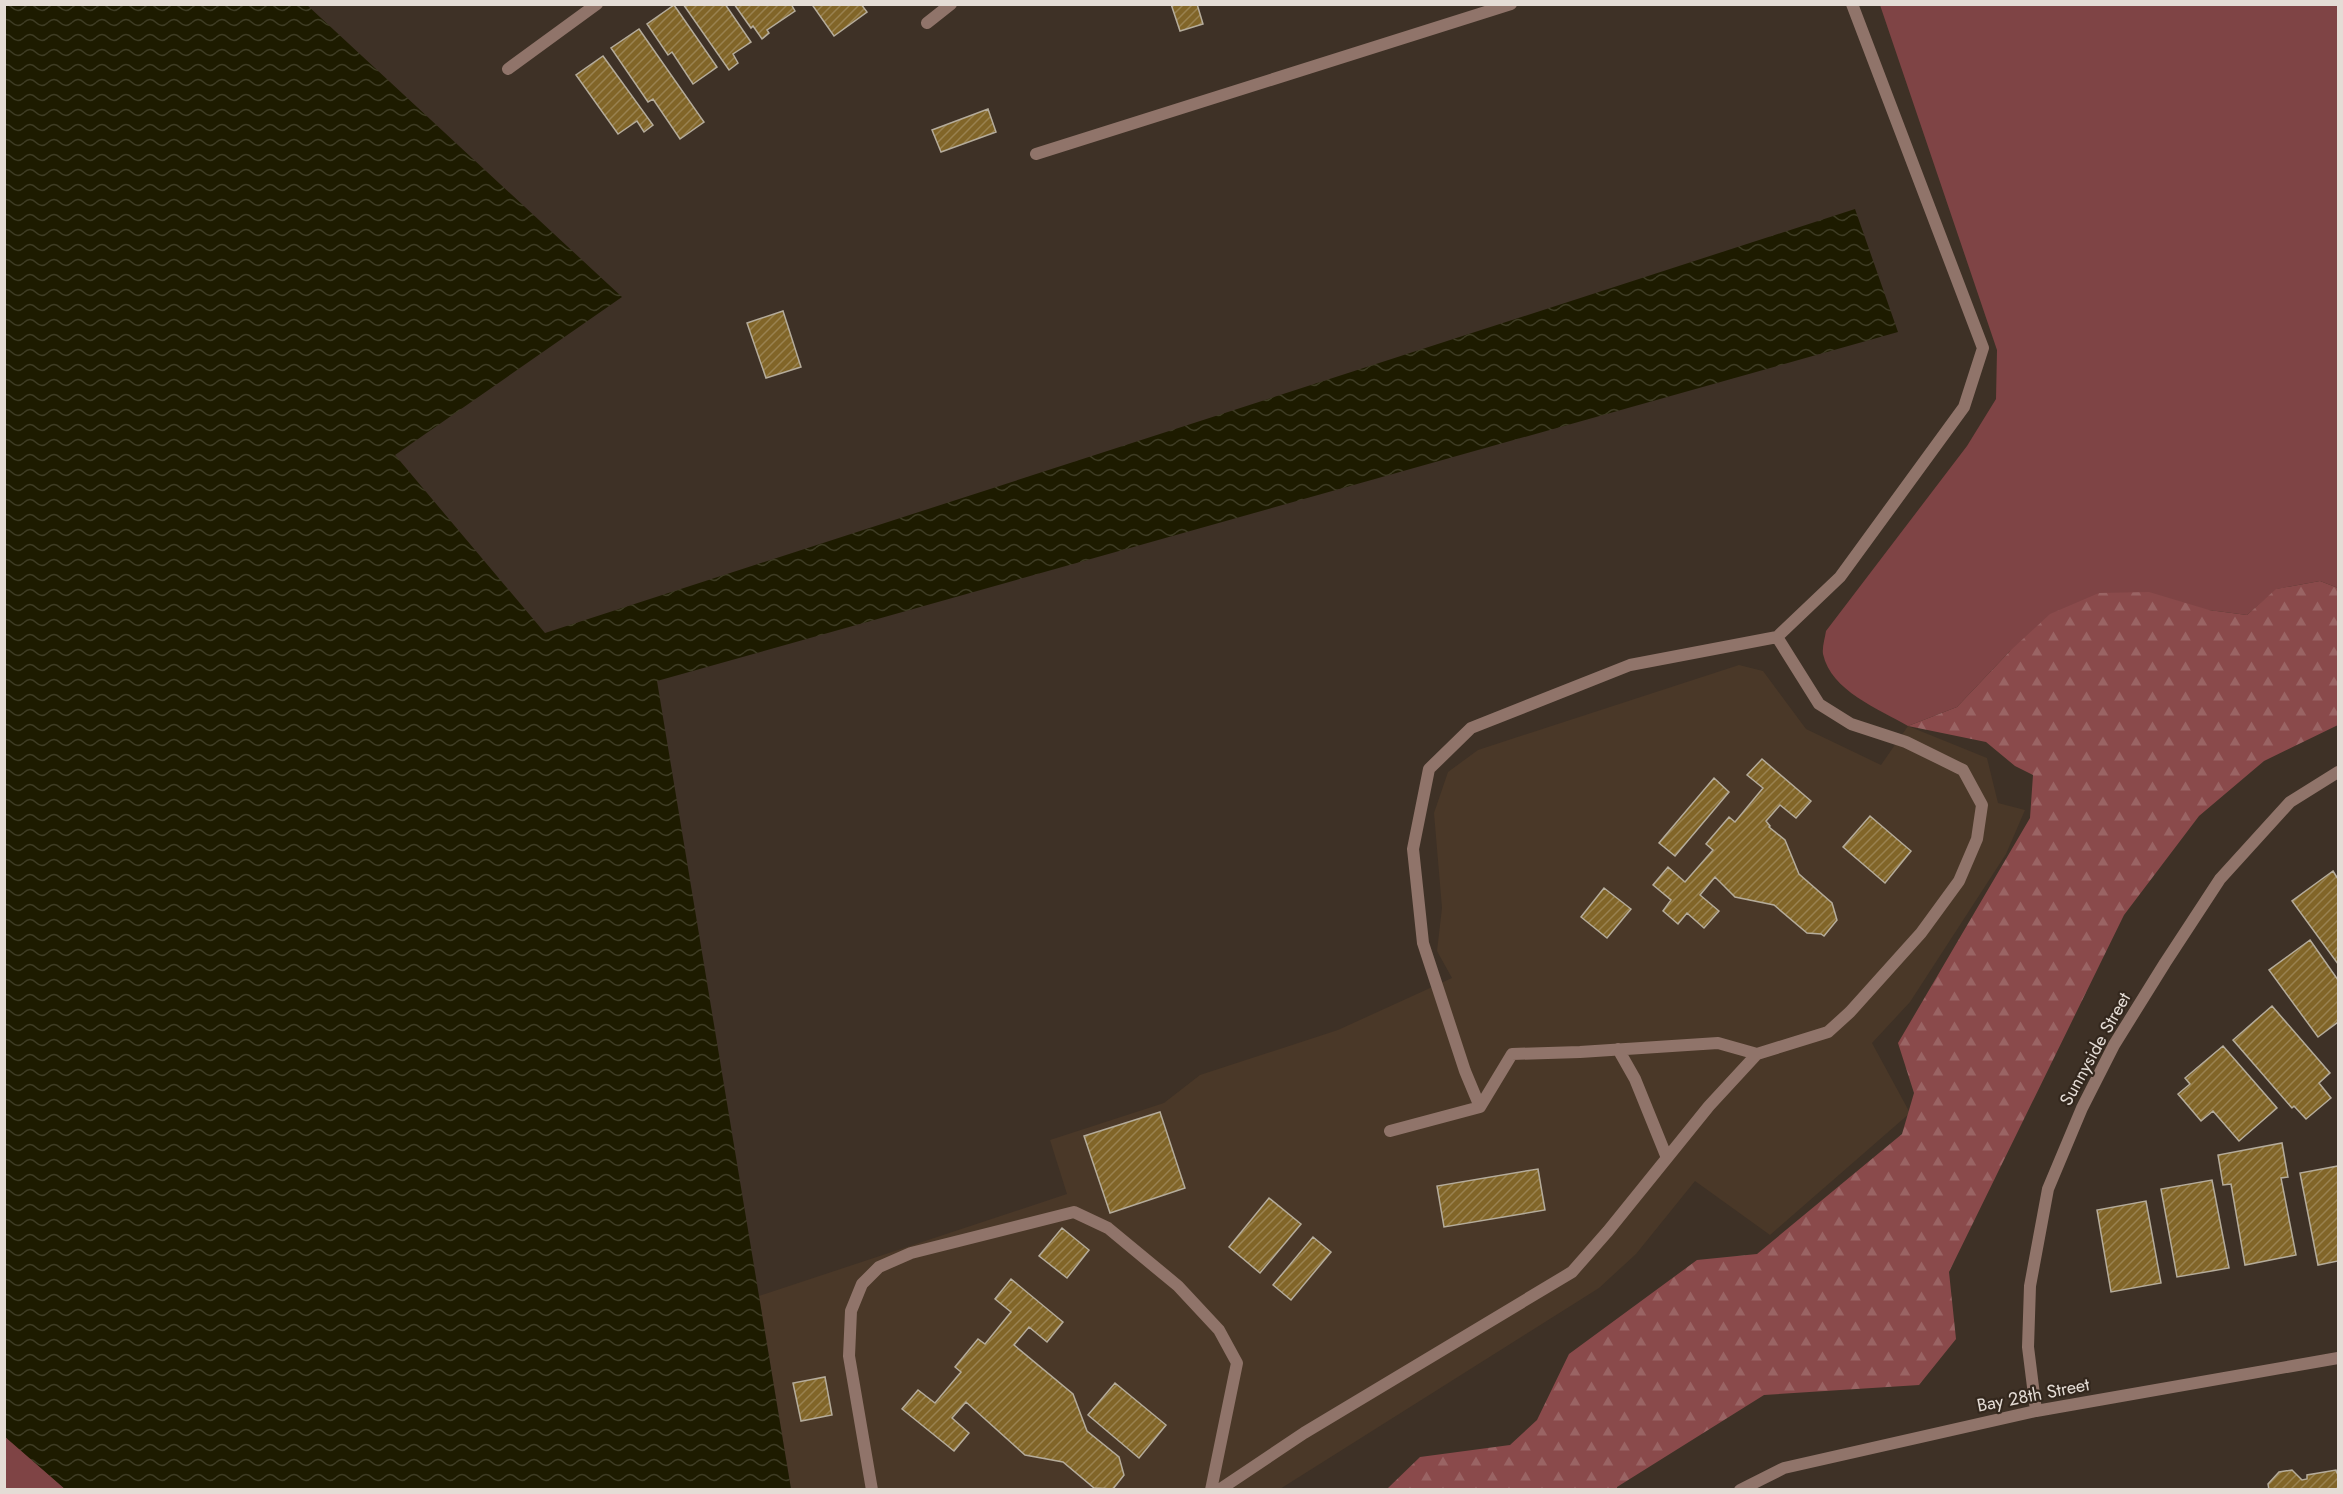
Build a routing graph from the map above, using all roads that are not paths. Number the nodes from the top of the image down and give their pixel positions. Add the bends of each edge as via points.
1 (597, 4) edge
2 (951, 4) edge
3 (1511, 4) edge
4 (1852, 4) edge
5 (927, 22) dead end
6 (508, 69) dead end
7 (1036, 154) dead end
8 (1777, 637) junction
9 (2338, 772) edge
10 (1618, 1049) junction
11 (1757, 1054) junction
12 (1480, 1107) junction
13 (1390, 1131) dead end
14 (1666, 1158) junction
15 (2338, 1358) edge
16 (2036, 1411) junction
17 (872, 1490) edge
18 (1211, 1490) edge
19 (1219, 1490) edge
20 (1740, 1490) edge

1 - 6 street
2 - 5 street
3 - 7 street
4 - 8 street via 1983,348 1964,407 1839,577
8 - 11 street via 1819,704 1851,724 1906,742 1963,770 1983,805 1977,839 1959,880 1922,933 1828,1032
8 - 12 street via 1630,665 1471,728 1430,769 1413,849 1423,943
9 - 16 street, Sunnyside Street via 2290,802 2220,879 2114,1045 2082,1108 2048,1189 2030,1286 2028,1347
10 - 11 street via 1718,1043
10 - 12 street via 1512,1054
10 - 14 street via 1635,1079
11 - 14 street
12 - 13 street
14 - 19 street via 1572,1272 1304,1433
15 - 16 street, Bay 28th Street
16 - 20 street, Bay 28th Street via 1784,1468
17 - 18 street via 849,1356 851,1311 862,1284 879,1267 911,1253 1074,1212 1108,1228 1178,1286 1219,1330 1237,1363

